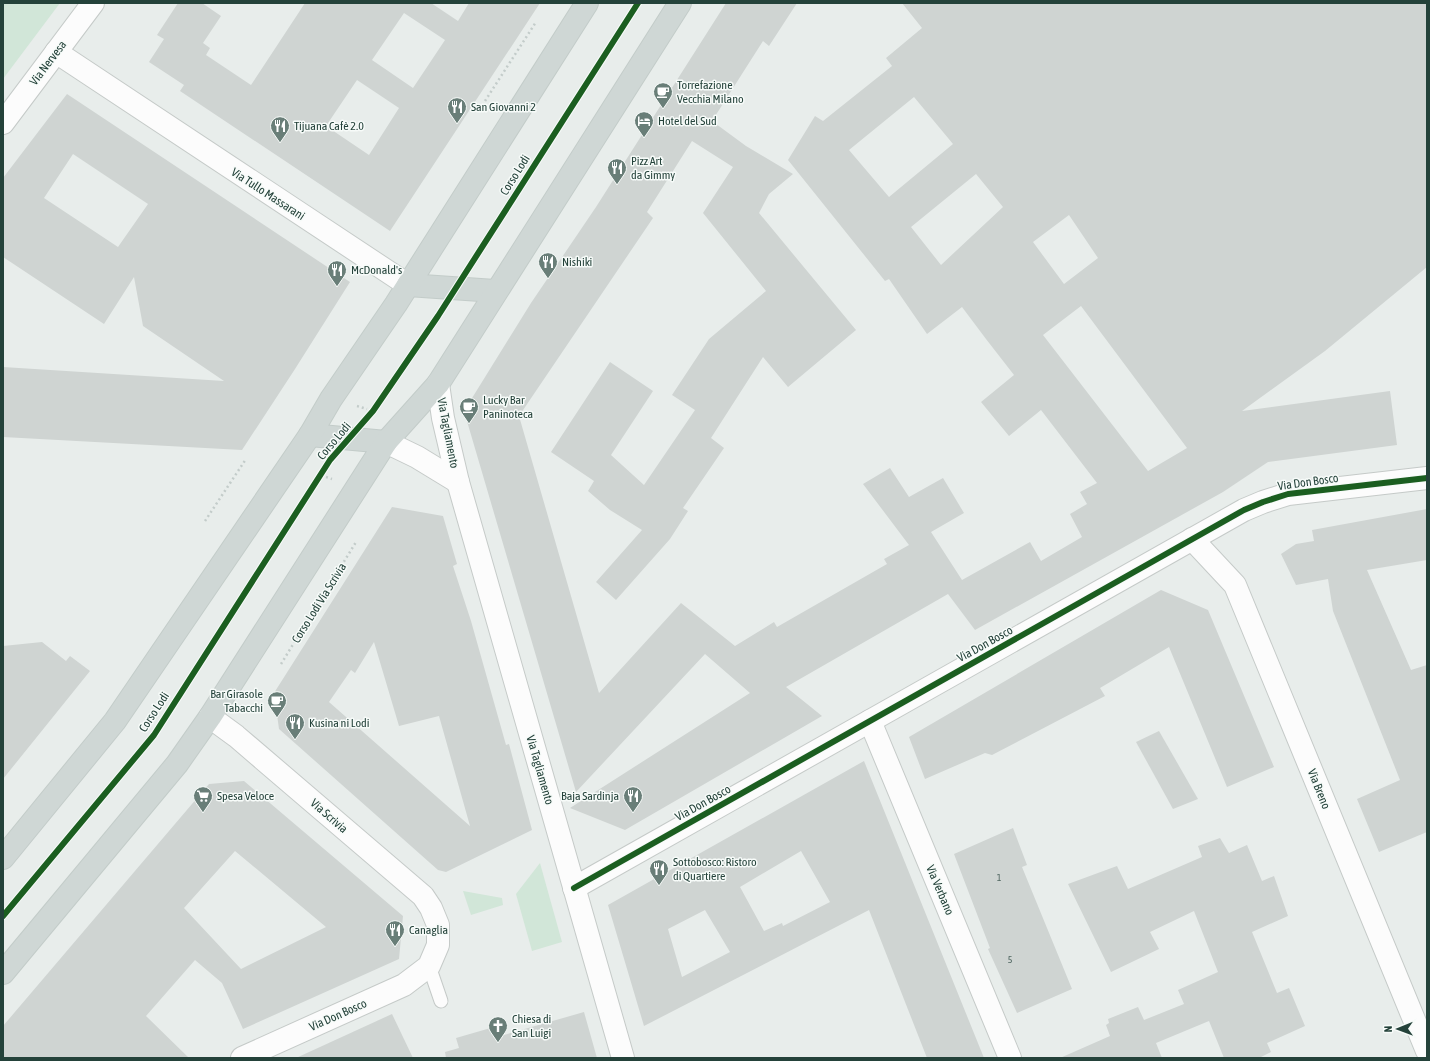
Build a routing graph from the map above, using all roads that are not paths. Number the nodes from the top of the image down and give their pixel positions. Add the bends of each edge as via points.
1 (93, 3) edge
2 (587, 3) edge
3 (680, 3) edge
4 (56, 52) junction
5 (3, 123) edge
6 (408, 285) junction
7 (496, 291) junction
8 (438, 384) junction
9 (310, 435) junction
10 (386, 442) junction
11 (1427, 478) edge
12 (458, 482) junction
13 (1192, 540) junction
14 (210, 716) junction
15 (870, 721) junction
16 (3, 858) edge
17 (574, 888) junction
18 (429, 966) junction
19 (3, 973) edge
20 (441, 1002) dead end
21 (1427, 1051) edge
22 (242, 1058) edge
23 (623, 1058) edge
24 (1010, 1058) edge

1 - 4 street, Via Nervesa
2 - 6 main road, Corso Lodi
3 - 7 main road
4 - 5 street, Via Nervesa
4 - 6 street, Via Tullo Massarani
6 - 7 main road, Via Tullo Massarani
6 - 9 main road, Corso Lodi via 331,399
7 - 8 main road
8 - 10 main road
8 - 12 street, Via Tagliamento
9 - 10 main road, Corso Lodi
9 - 16 main road, Corso Lodi via 115,721
10 - 12 street, Via Tagliamento
10 - 14 main road
11 - 13 street, Via Don Bosco via 1280,496 1244,510
12 - 17 street, Via Tagliamento
13 - 15 street, Via Don Bosco
13 - 21 street, Via Breno via 1234,585 1240,598
14 - 18 street, Via Scrivia via 423,896 432,908 438,925 438,945
14 - 19 main road via 177,764
15 - 17 street, Via Don Bosco
15 - 24 street, Via Verbano
17 - 23 street, Via Tagliamento
18 - 20 lane
18 - 22 street, Via Don Bosco via 404,985

